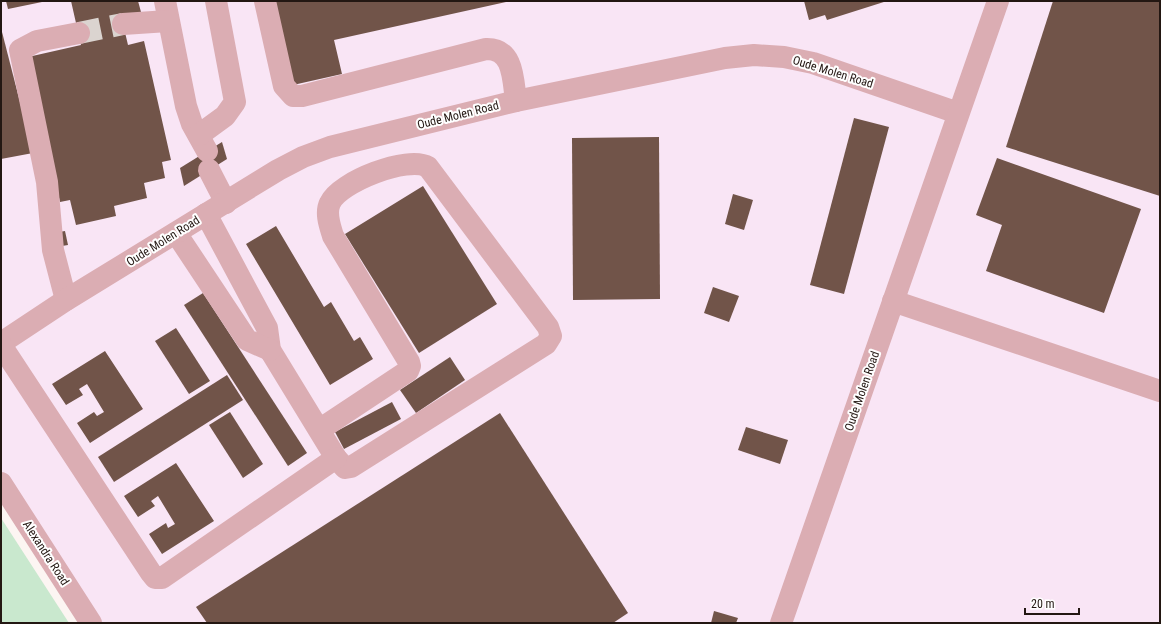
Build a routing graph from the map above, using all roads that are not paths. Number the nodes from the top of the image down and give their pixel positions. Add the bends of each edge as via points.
1 (216, 1) edge
2 (265, 1) edge
3 (998, 1) edge
4 (166, 11) edge
5 (123, 24) tunnel mouth
6 (78, 33) tunnel mouth
7 (516, 101) junction
8 (958, 113) junction
9 (205, 152) junction
10 (226, 202) junction
11 (206, 214) junction
12 (176, 233) junction
13 (66, 300) junction
14 (892, 301) junction
15 (1, 344) edge
16 (270, 350) junction
17 (1160, 391) edge
18 (319, 430) junction
19 (336, 458) junction
20 (1, 483) edge
21 (92, 623) edge
22 (781, 623) edge

1 - 9 street via 235,102
2 - 7 street via 284,86 293,96 302,96 486,49 495,49 506,57 512,74
3 - 8 street, Oude Molen Road
4 - 5 street
4 - 9 street via 186,106
6 - 13 street via 37,41 20,50 47,182 53,250
7 - 8 street, Oude Molen Road via 725,58 754,55 784,57 813,63
7 - 10 street, Oude Molen Road via 330,147 278,170
8 - 14 street, Oude Molen Road
9 - 10 street
10 - 11 street, Oude Molen Road
11 - 12 street, Oude Molen Road
11 - 16 street via 267,328
12 - 13 street, Oude Molen Road
12 - 16 street via 248,340
13 - 15 street, Oude Molen Road
14 - 17 street
14 - 22 street, Oude Molen Road
15 - 19 street via 155,578 162,578
16 - 18 street
18 - 19 street
18 - 19 street via 408,371 410,366 333,236 328,213 329,204 334,196 365,176 382,170 422,163 428,167 534,309 551,336 546,344 351,467 345,468
20 - 21 street, Alexandra Road

